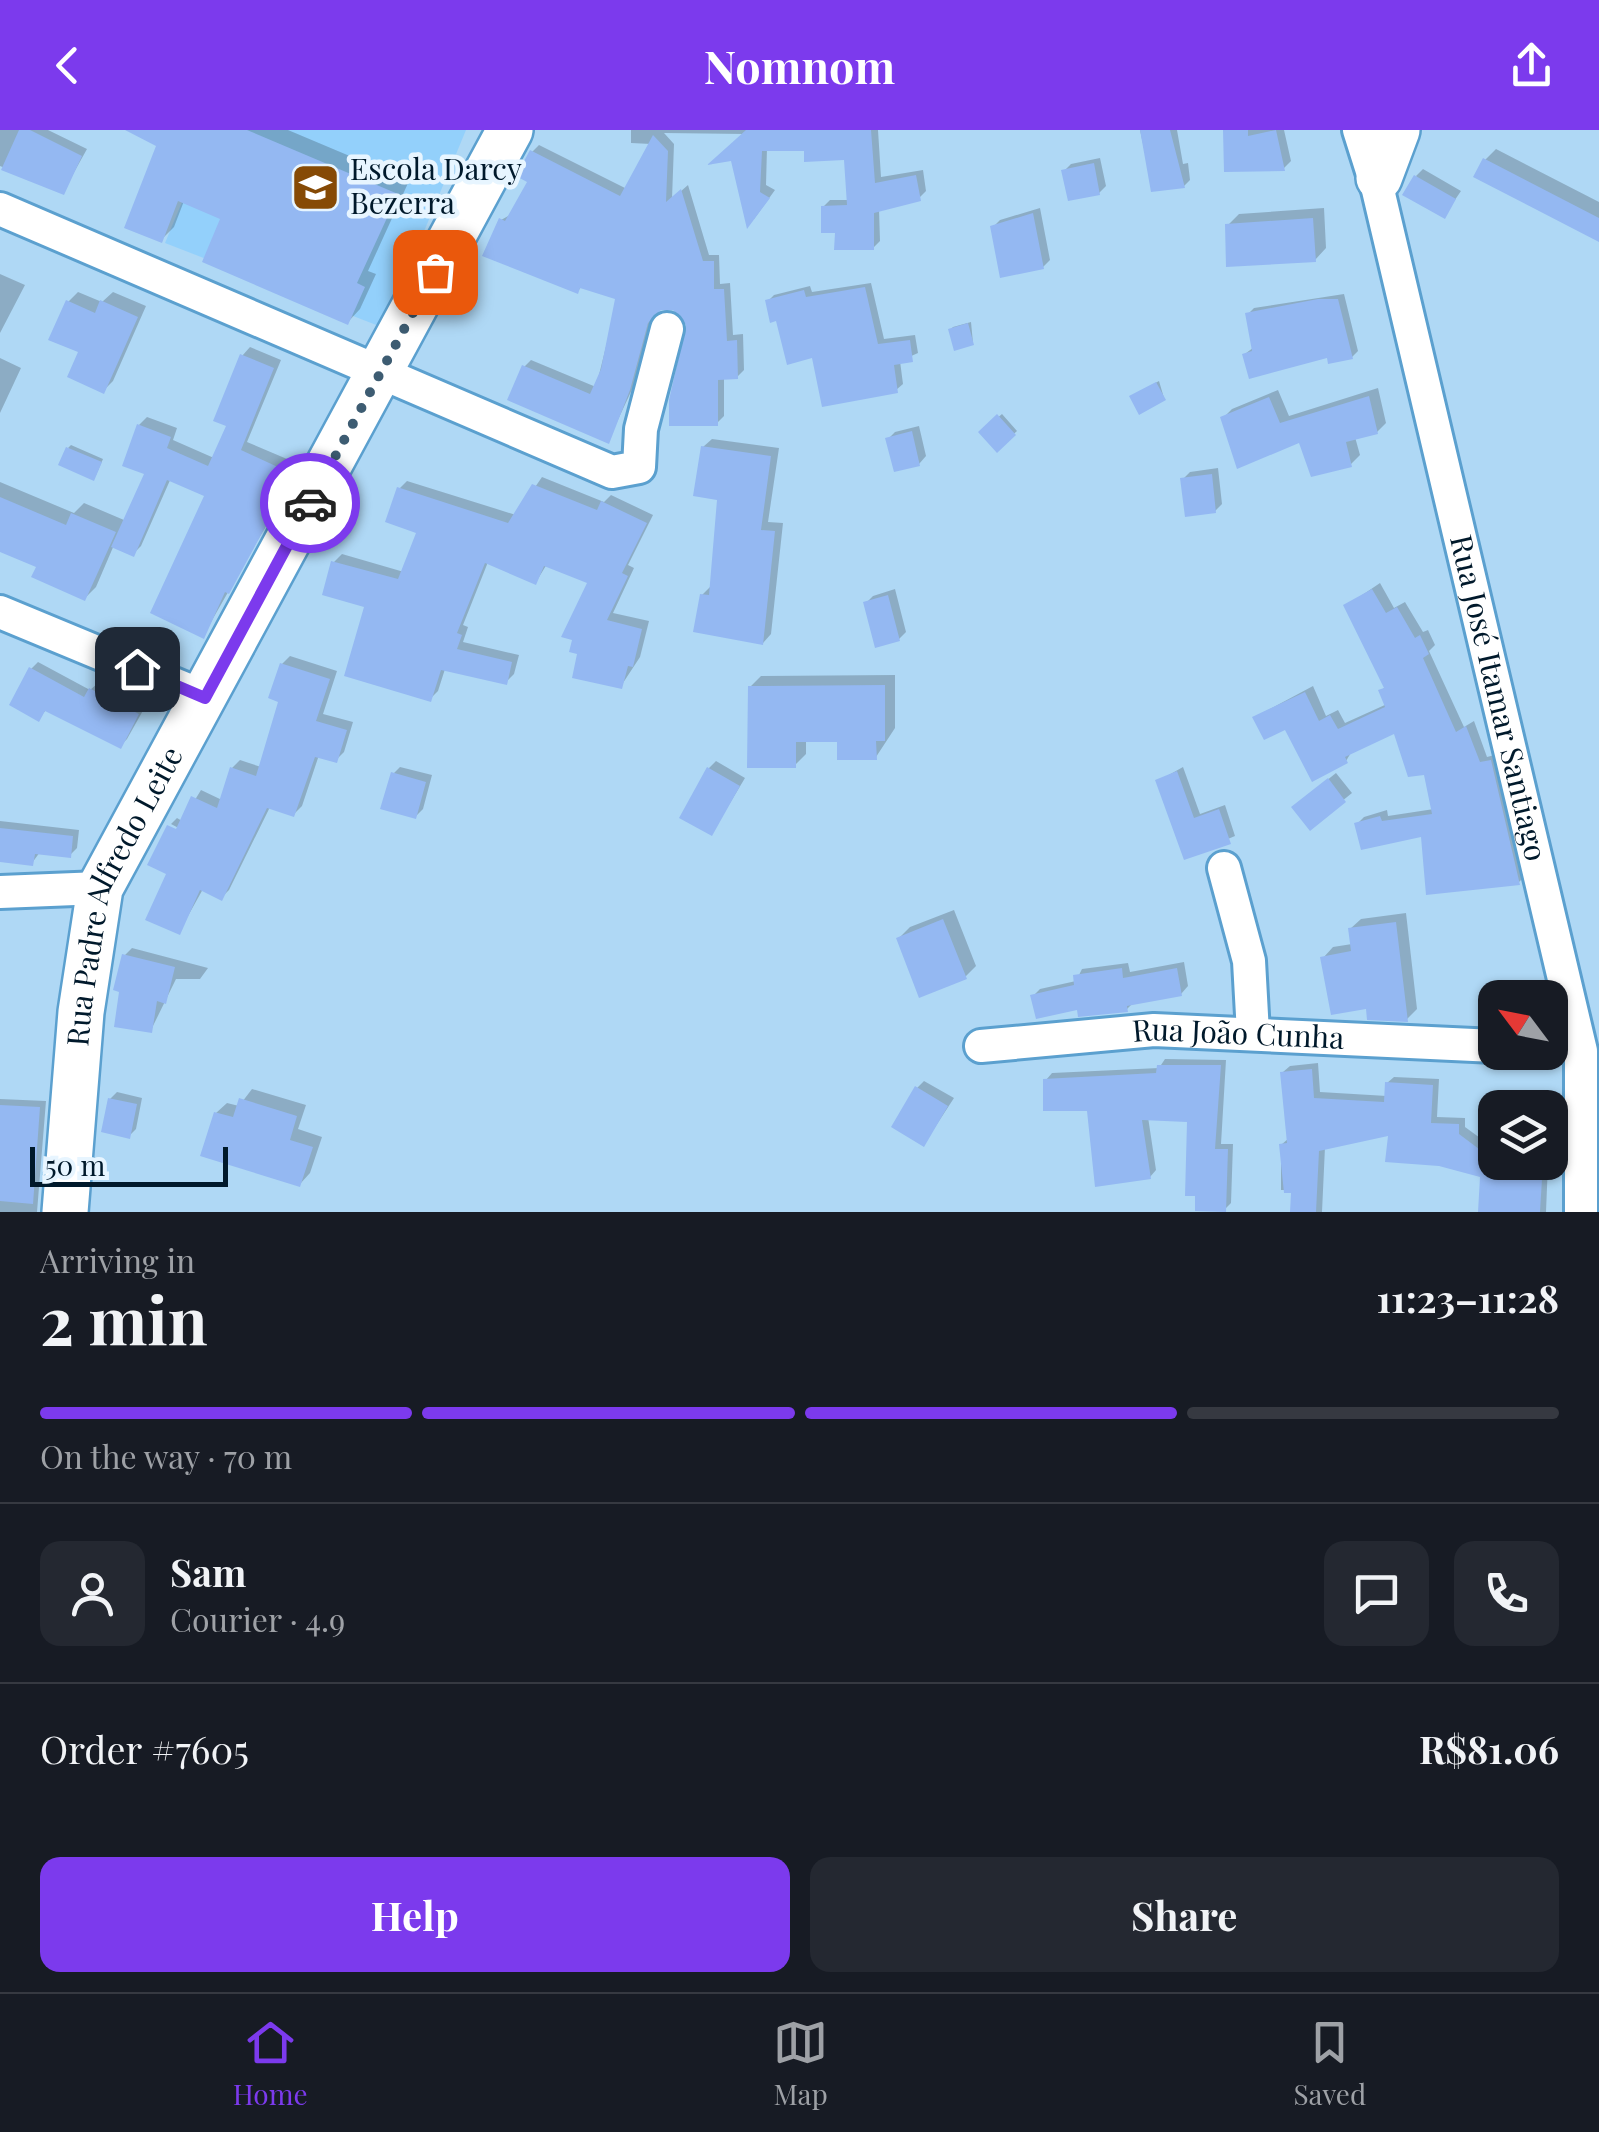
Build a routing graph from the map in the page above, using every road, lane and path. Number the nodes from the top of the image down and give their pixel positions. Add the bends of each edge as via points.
1 (510, 130) edge
2 (1359, 130) edge
3 (1384, 130) edge
4 (1397, 130) edge
5 (1378, 184) junction
6 (0, 209) edge
7 (667, 329) dead end
8 (382, 370) junction
9 (0, 612) edge
10 (205, 698) junction
11 (1224, 868) dead end
12 (100, 888) junction
13 (0, 892) edge
14 (1253, 1033) junction
15 (1478, 1045) edge
16 (981, 1046) dead end
17 (1577, 1051) edge
18 (65, 1212) edge
19 (1580, 1212) edge

1 - 8 street, Rua Padre Alfredo Leite
2 - 5 street, Rua José Itamar Santiago
3 - 5 street, Rua José Itamar Santiago
4 - 5 street
5 - 17 street, Rua José Itamar Santiago
6 - 8 street
7 - 8 street via 641,429 639,467 612,472
8 - 10 street, Rua Padre Alfredo Leite
9 - 10 street
10 - 12 street, Rua Padre Alfredo Leite
11 - 14 street via 1249,961
12 - 13 street
12 - 18 street, Rua Padre Alfredo Leite via 81,1012
14 - 15 street, Rua João Cunha
14 - 16 street, Rua João Cunha via 1154,1030
17 - 19 street, Rua José Itamar Santiago

